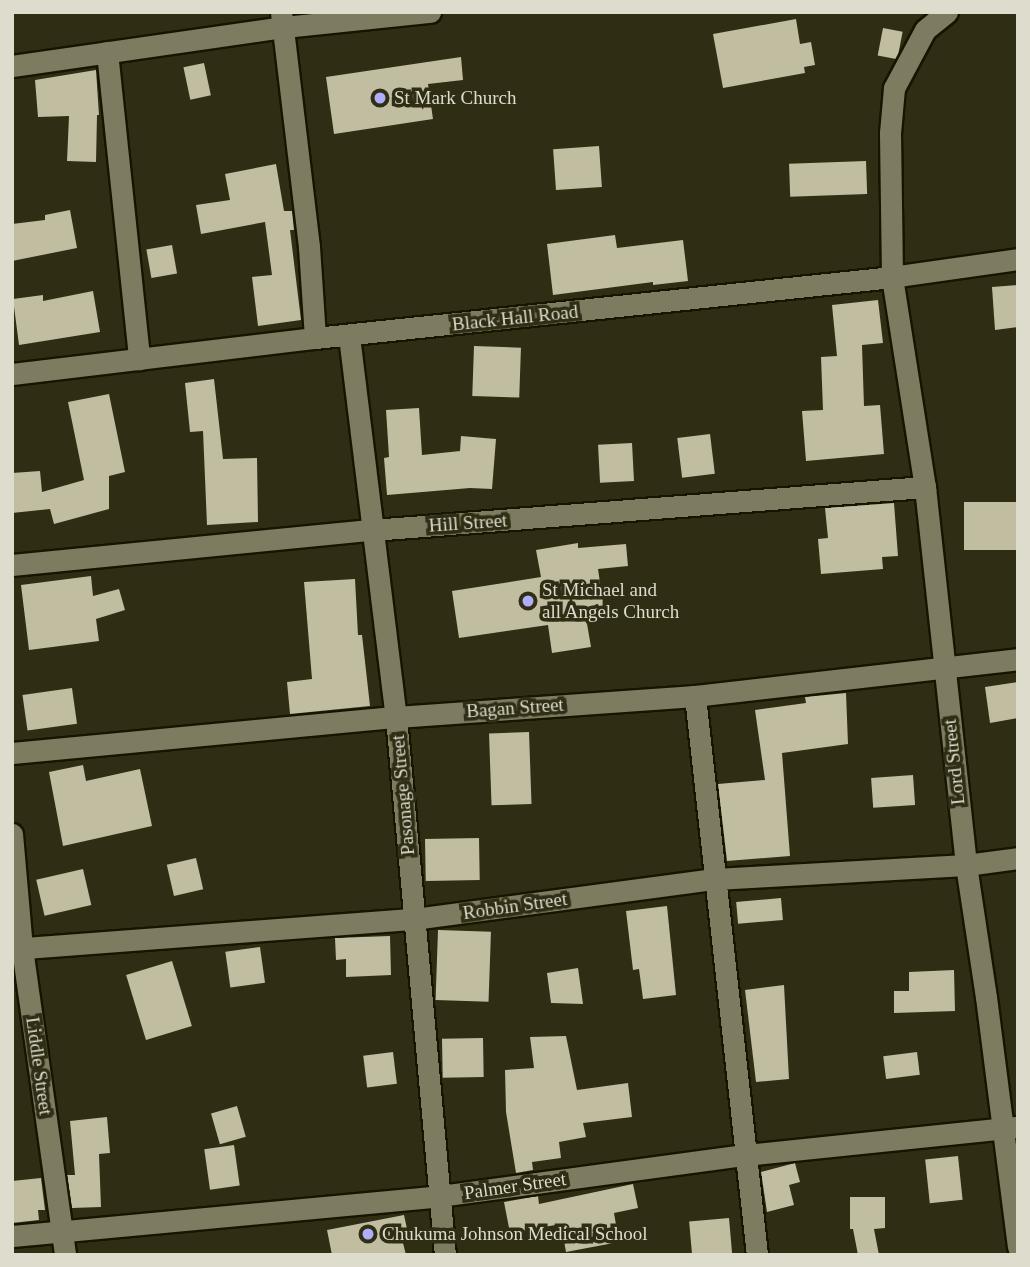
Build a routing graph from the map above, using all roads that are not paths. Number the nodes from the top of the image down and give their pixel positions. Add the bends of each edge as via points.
1 (430, 12) edge
2 (947, 12) edge
3 (282, 20) edge
4 (107, 52) junction
5 (12, 66) edge
6 (1018, 259) edge
7 (892, 277) junction
8 (349, 336) junction
9 (315, 338) junction
10 (139, 359) junction
11 (12, 374) edge
12 (925, 487) junction
13 (372, 530) junction
14 (12, 565) edge
15 (1018, 659) edge
16 (944, 668) junction
17 (695, 696) junction
18 (396, 716) junction
19 (12, 753) edge
20 (12, 834) edge
21 (1018, 858) edge
22 (966, 865) junction
23 (715, 879) junction
24 (414, 919) junction
25 (17, 948) edge
26 (1010, 1128) edge
27 (745, 1155) junction
28 (440, 1196) junction
29 (62, 1230) junction
30 (12, 1236) edge
31 (1018, 1247) edge
32 (65, 1255) edge
33 (445, 1255) edge
34 (757, 1255) edge

1 - 3 street
2 - 7 street, Lord Street via 925,30 894,88 890,134
3 - 4 street
3 - 9 street
4 - 5 street
4 - 10 street
6 - 7 street, Black Hall Road
7 - 8 street, Black Hall Road
7 - 12 street, Lord Street
8 - 9 street, Black Hall Road
8 - 13 street, Pasonage Street
9 - 10 street, Black Hall Road
10 - 11 street, Black Hall Road
12 - 13 street, Hill Street
12 - 16 street, Lord Street
13 - 14 street, Hill Street
13 - 18 street, Pasonage Street
15 - 16 street, Bagan Street
16 - 17 street, Bagan Street
16 - 22 street, Lord Street
17 - 18 street, Bagan Street
17 - 23 street
18 - 19 street, Bagan Street
18 - 24 street, Pasonage Street
20 - 25 street, Liddle Street
21 - 22 street, Robbin Street
22 - 23 street, Robbin Street
22 - 26 street, Lord Street
23 - 24 street, Robbin Street
23 - 27 street
24 - 25 street, Robbin Street
24 - 28 street, Pasonage Street
25 - 29 street, Liddle Street
26 - 27 street, Palmer Street
26 - 31 street, Lord Street
27 - 28 street, Palmer Street
27 - 34 street
28 - 29 street, Palmer Street
28 - 33 street, Pasonage Street
29 - 30 street, Palmer Street
29 - 32 street, Liddle Street

